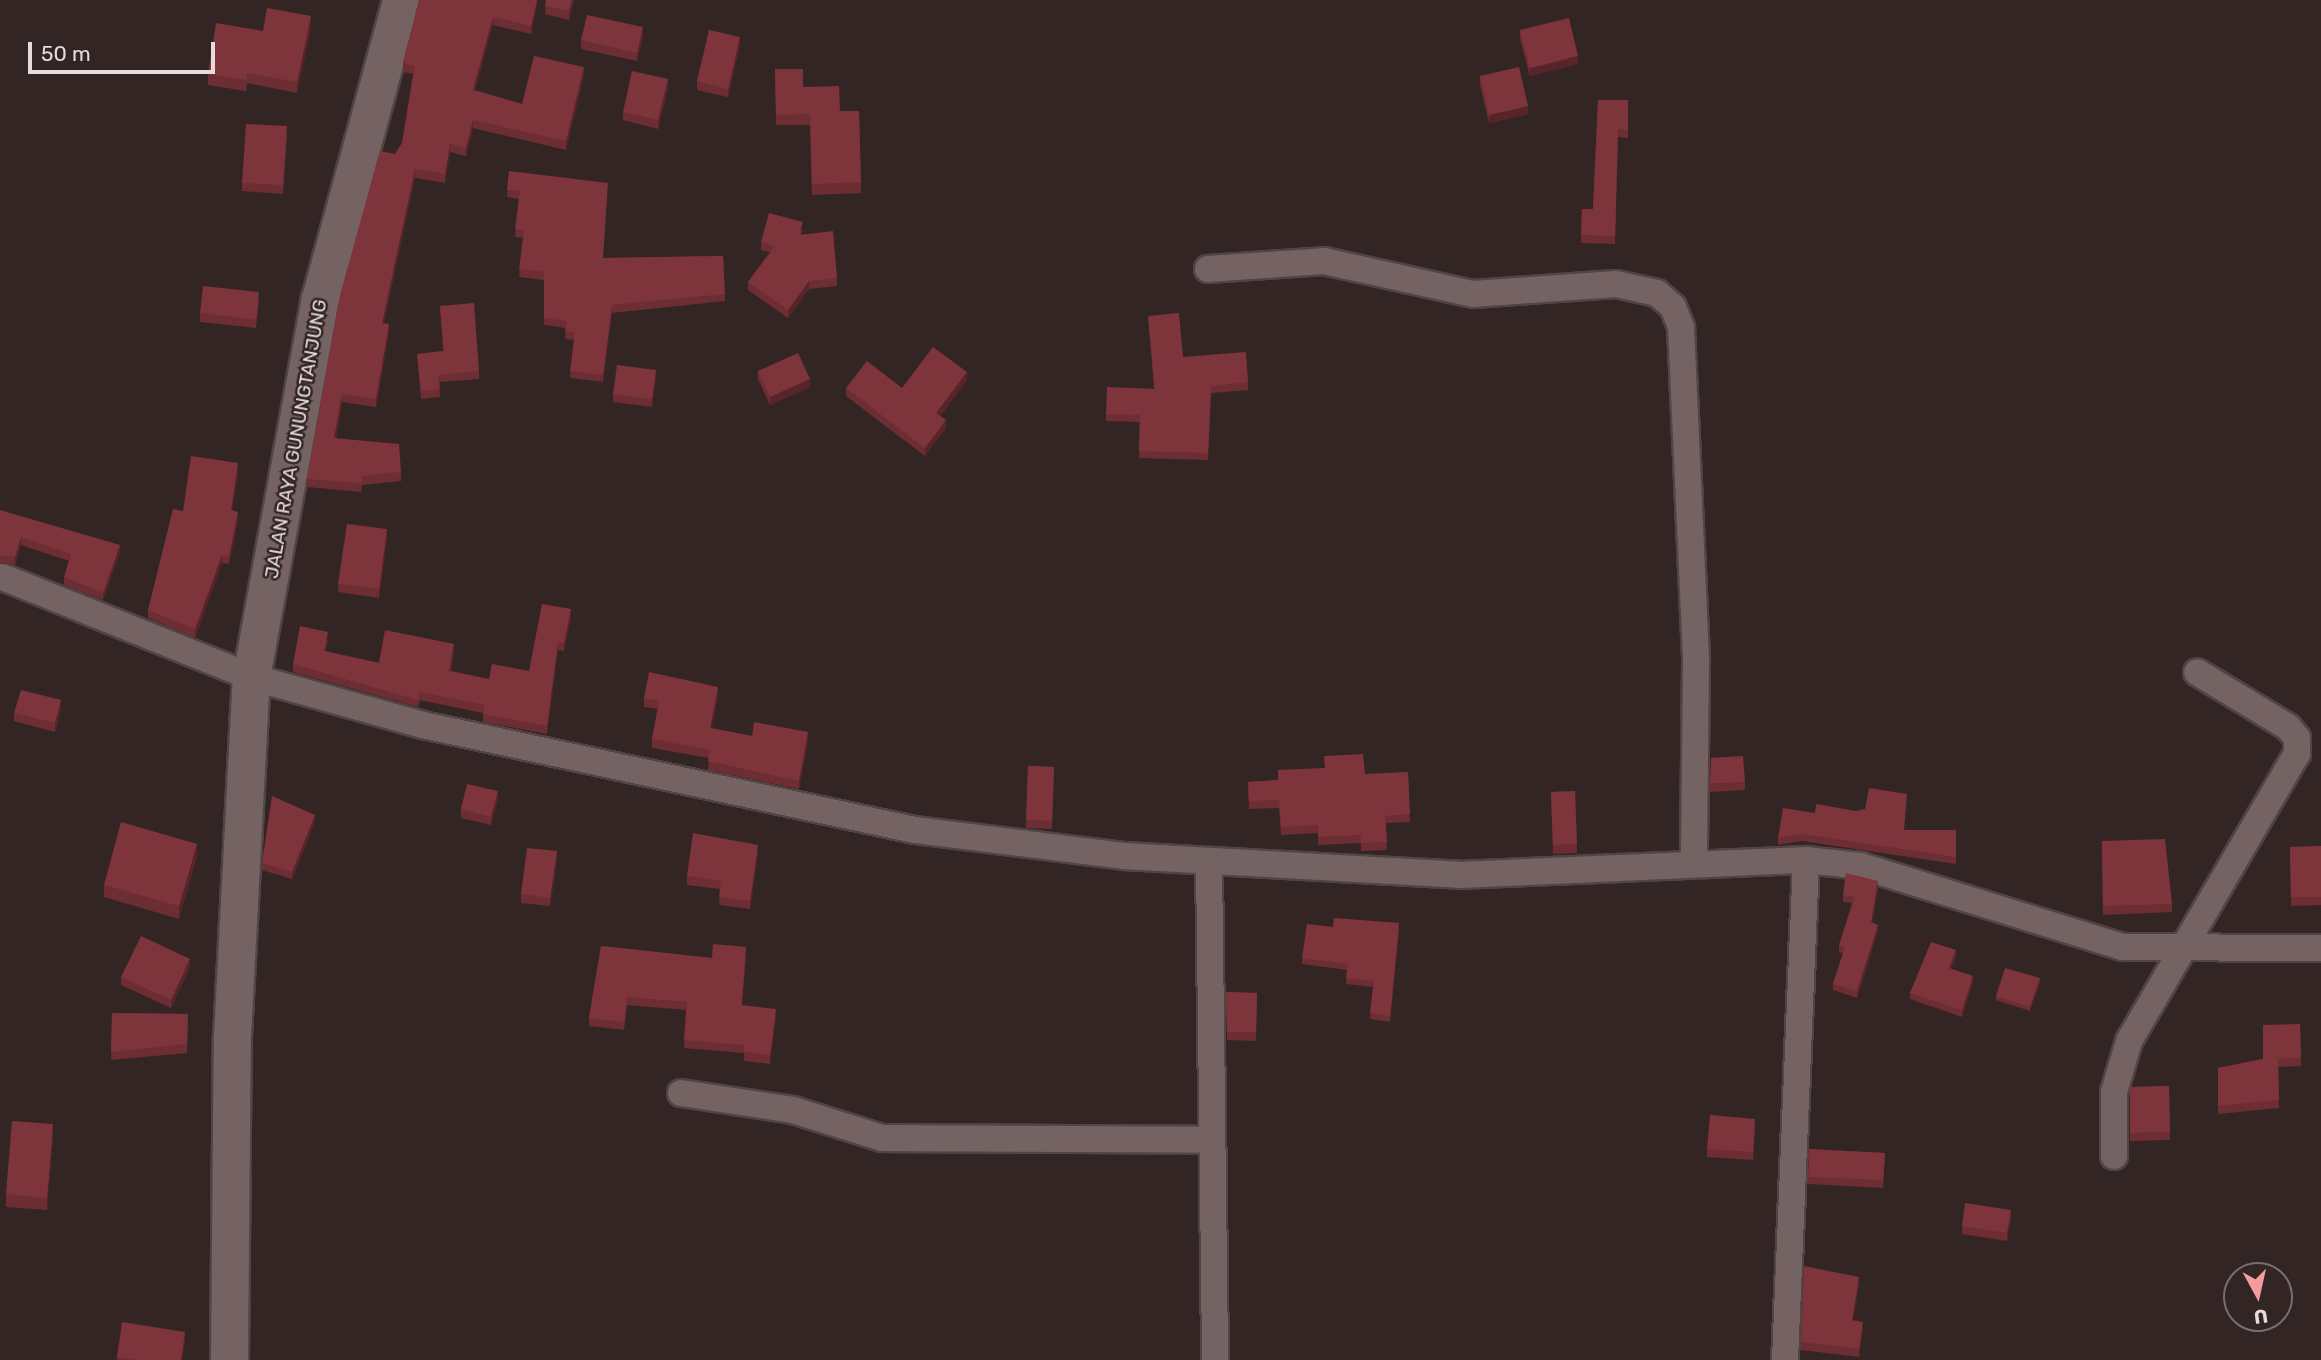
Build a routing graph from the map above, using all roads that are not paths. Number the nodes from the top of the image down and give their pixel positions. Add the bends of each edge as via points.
1 (401, 0) edge
2 (1208, 269) dead end
3 (0, 576) edge
4 (2197, 672) dead end
5 (251, 677) junction
6 (1806, 860) junction
7 (1209, 861) junction
8 (1694, 862) junction
9 (2321, 948) edge
10 (2179, 949) junction
11 (681, 1093) dead end
12 (1210, 1140) junction
13 (2115, 1156) dead end
14 (229, 1360) edge
15 (1215, 1360) edge
16 (1784, 1360) edge

1 - 5 main road, JALAN RAYA GUNUNGTANJUNG via 320,299
2 - 8 street via 1324,261 1473,294 1616,284 1657,293 1673,307 1681,327 1695,647
3 - 5 street
4 - 10 street via 2288,727 2299,743 2293,764
5 - 7 street via 423,725 915,830
5 - 14 main road, JALAN RAYA GUNUNGTANJUNG via 232,1036
6 - 8 street
6 - 10 street via 1861,866 2081,938
6 - 16 street
7 - 8 street via 1459,875 1594,874
7 - 12 street
9 - 10 street
10 - 13 street via 2123,1056 2112,1107
11 - 12 street via 793,1110 882,1138
12 - 15 street

